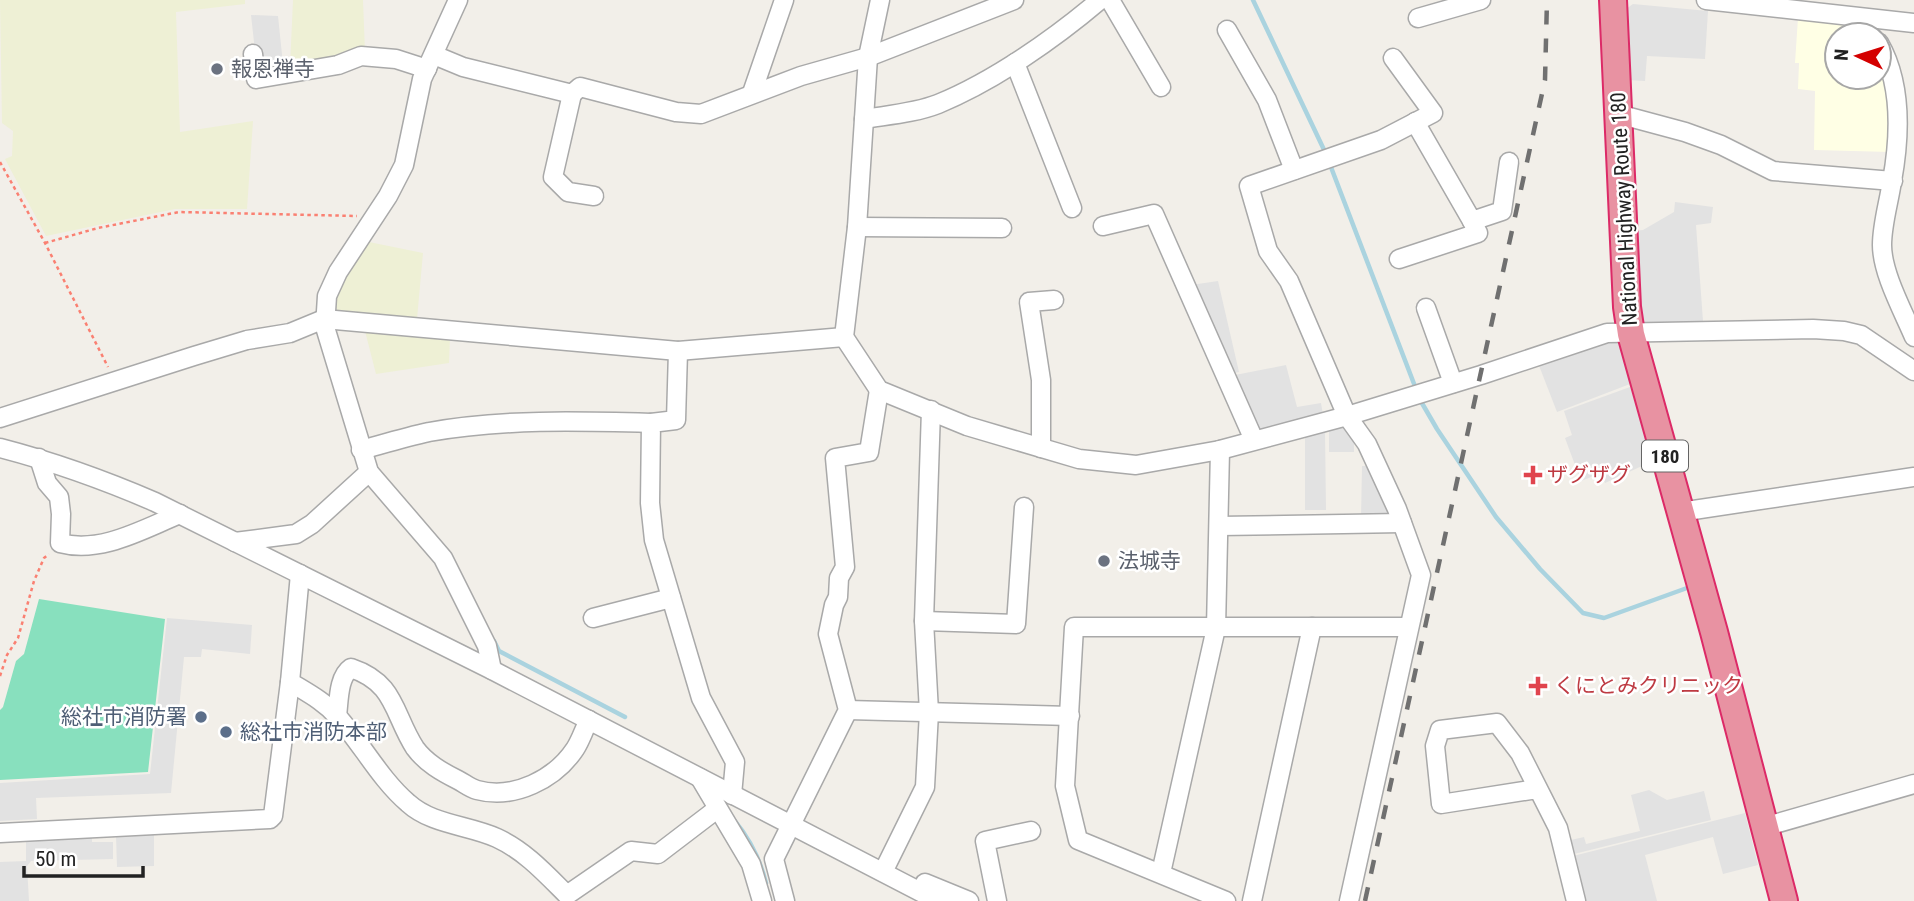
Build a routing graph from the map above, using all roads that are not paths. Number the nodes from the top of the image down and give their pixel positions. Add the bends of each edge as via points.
1 (458, 0) edge
2 (784, 0) edge
3 (880, 0) edge
4 (1014, 0) edge
5 (1100, 0) edge
6 (1110, 0) edge
7 (1481, 0) edge
8 (1613, 0) edge
9 (1706, 0) edge
10 (1827, 7) edge
11 (1418, 18) dead end
12 (1865, 18) junction
13 (1867, 21) edge
14 (1914, 23) edge
15 (1227, 30) dead end
16 (253, 54) dead end
17 (869, 57) junction
18 (1394, 58) dead end
19 (430, 62) junction
20 (1015, 63) junction
21 (1893, 84) edge
22 (1161, 87) dead end
23 (752, 93) junction
24 (572, 94) junction
25 (1618, 114) junction
26 (864, 119) junction
27 (1415, 122) junction
28 (1509, 162) dead end
29 (1294, 170) junction
30 (1892, 181) junction
31 (594, 196) dead end
32 (1072, 208) dead end
33 (1472, 221) junction
34 (1103, 226) dead end
35 (857, 227) junction
36 (1002, 228) dead end
37 (1399, 259) dead end
38 (1054, 300) dead end
39 (1426, 308) dead end
40 (324, 319) junction
41 (1631, 334) junction
42 (844, 337) junction
43 (1914, 337) edge
44 (678, 351) junction
45 (1914, 371) edge
46 (1453, 383) junction
47 (878, 390) junction
48 (931, 410) junction
49 (1347, 416) junction
50 (0, 418) edge
51 (650, 423) junction
52 (1254, 440) junction
53 (0, 448) edge
54 (1041, 448) junction
55 (366, 449) junction
56 (1220, 450) junction
57 (40, 458) junction
58 (369, 472) junction
59 (1914, 477) edge
60 (1024, 507) dead end
61 (1680, 512) junction
62 (180, 514) junction
63 (1402, 523) junction
64 (1219, 526) junction
65 (235, 542) junction
66 (300, 574) junction
67 (671, 598) junction
68 (593, 618) dead end
69 (924, 621) junction
70 (1312, 627) junction
71 (1409, 627) junction
72 (1216, 628) junction
73 (492, 670) junction
74 (290, 682) junction
75 (848, 710) junction
76 (929, 712) junction
77 (337, 716) junction
78 (1070, 716) junction
79 (589, 720) junction
80 (700, 778) junction
81 (1914, 784) edge
82 (1537, 789) junction
83 (732, 795) junction
84 (717, 809) junction
85 (790, 824) junction
86 (1764, 827) junction
87 (1031, 831) dead end
88 (0, 833) edge
89 (1161, 873) junction
90 (901, 885) edge
91 (762, 901) edge
92 (785, 901) edge
93 (938, 901) edge
94 (969, 901) edge
95 (997, 901) edge
96 (1226, 901) edge
97 (1252, 901) edge
98 (1349, 901) edge
99 (1576, 901) edge
100 (1784, 901) edge

1 - 19 street
2 - 23 street
3 - 17 street
4 - 17 street
5 - 20 street
6 - 22 street
7 - 11 street
8 - 25 highway, National Highway Route 180 / 180
9 - 10 street
10 - 12 street
12 - 13 street
12 - 14 street
15 - 29 street via 1267,100
16 - 19 street via 256,79 338,65 361,56
17 - 23 street
17 - 26 street
18 - 27 street via 1433,113
19 - 24 street
19 - 40 street via 419,91 404,165 338,272 327,296
20 - 26 street via 937,104
20 - 32 street
21 - 30 street via 1898,112
23 - 24 street via 701,114 676,113 580,87
24 - 31 street via 553,177 568,192
25 - 30 street via 1721,145 1773,171
25 - 41 highway, National Highway Route 180 / 180
26 - 35 street
27 - 29 street via 1381,140
27 - 33 street
28 - 33 street via 1502,211
29 - 49 street via 1249,186 1268,251 1289,281
30 - 43 street via 1883,261
33 - 37 street via 1478,233
34 - 52 street via 1154,214
35 - 36 street
35 - 42 street
38 - 54 street via 1029,302 1041,380
39 - 46 street
40 - 44 street
40 - 50 street
40 - 55 street
41 - 45 street via 1844,331 1861,335
41 - 46 street via 1606,333
41 - 61 highway, National Highway Route 180 / 180
42 - 44 street
42 - 47 street
44 - 51 street via 676,421
46 - 49 street
47 - 48 street
47 - 75 street via 869,452 835,458 845,567 828,634
48 - 54 street
48 - 69 street
49 - 52 street
49 - 63 street via 1367,444
51 - 55 street via 502,424 429,432
51 - 67 street via 654,540
52 - 56 street
53 - 57 street
54 - 56 street via 1079,459 1136,465
55 - 58 street
56 - 64 street
57 - 62 street via 108,481
57 - 62 street via 47,483 59,497 60,543 83,547 112,541
58 - 65 street via 296,534
58 - 73 street via 443,558 487,646
59 - 61 street
60 - 69 street via 1016,624
61 - 86 highway, National Highway Route 180 / 180
62 - 65 street
63 - 64 street
63 - 71 street via 1422,575
64 - 72 street
65 - 66 street
66 - 73 street
66 - 74 street
67 - 68 street
67 - 83 street via 701,698 736,762
69 - 76 street
70 - 71 street
70 - 72 street
70 - 97 street
71 - 98 street
72 - 78 street via 1074,627
72 - 89 street
73 - 79 street
74 - 77 street
74 - 88 street via 270,819
75 - 76 street
75 - 85 street
76 - 78 street
76 - 90 street via 925,787
77 - 79 street via 346,671 365,672 379,682 415,748 429,764 476,790 499,793 539,782 556,771 575,749
77 - 84 street via 408,803 425,816 495,837 522,851 567,895 631,851 658,854
78 - 89 street via 1065,786 1077,841
79 - 80 street
80 - 83 street
80 - 84 street
81 - 86 street
82 - 82 street via 1441,804 1436,746 1440,730 1497,723 1520,753
82 - 99 street via 1558,828
83 - 85 street
84 - 91 street via 751,864
85 - 90 street
85 - 92 street via 774,859
86 - 100 highway, National Highway Route 180 / 180
87 - 95 street via 985,841
89 - 96 street
90 - 93 street
90 - 94 street via 923,882

